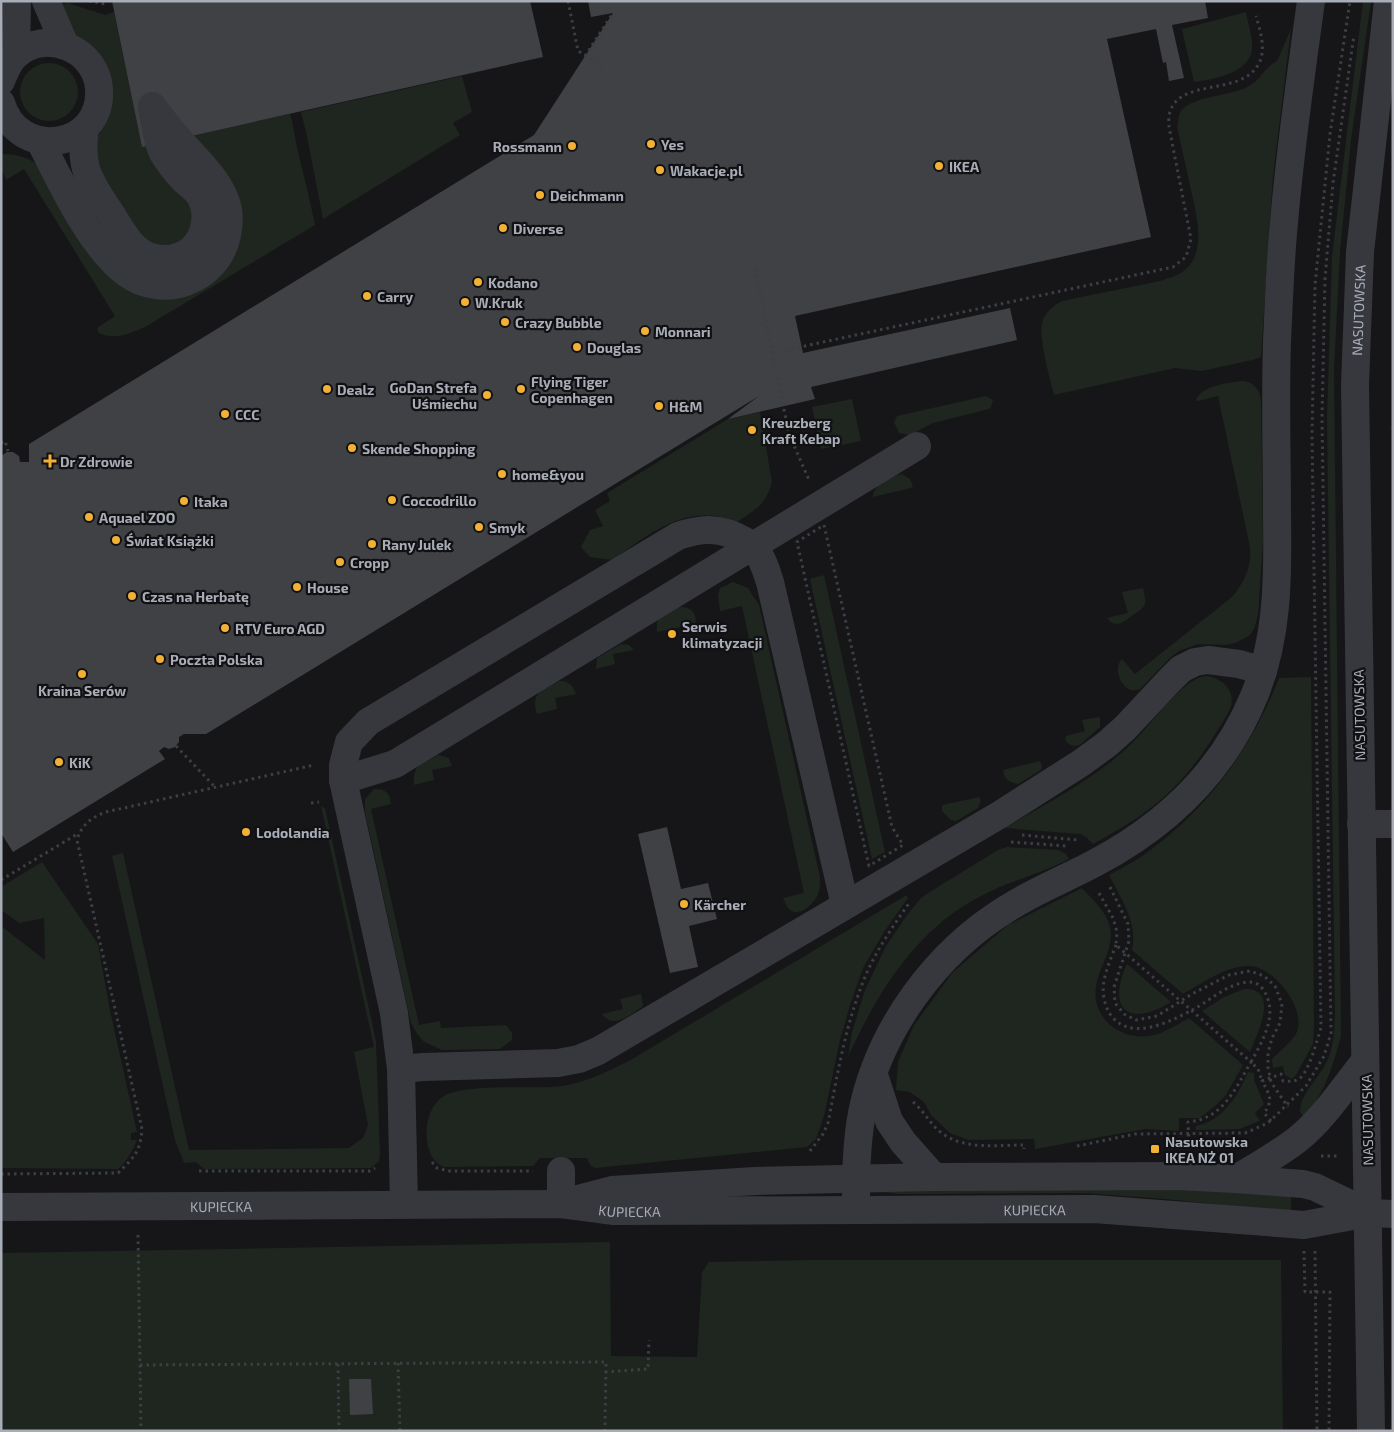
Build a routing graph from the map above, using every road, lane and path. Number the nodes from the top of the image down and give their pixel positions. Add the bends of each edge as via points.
1 (17, 1) edge
2 (46, 1) edge
3 (89, 1) edge
4 (105, 1) edge
5 (568, 1) edge
6 (1311, 1) edge
7 (1350, 1) edge
8 (1388, 1) edge
9 (613, 13) dead end
10 (1256, 16) dead end
11 (65, 45) junction
12 (16, 55) junction
13 (585, 56) junction
14 (603, 66) dead end
15 (1, 82) edge
16 (1, 103) edge
17 (85, 128) junction
18 (21, 139) edge
19 (755, 269) dead end
20 (772, 353) junction
21 (1393, 427) edge
22 (1393, 431) edge
23 (1, 443) edge
24 (917, 446) dead end
25 (8, 452) dead end
26 (812, 487) dead end
27 (752, 546) junction
28 (1263, 671) junction
29 (176, 746) dead end
30 (1318, 768) dead end
31 (343, 780) junction
32 (215, 787) dead end
33 (1361, 824) junction
34 (1393, 824) edge
35 (79, 832) dead end
36 (1015, 834) dead end
37 (1008, 842) dead end
38 (903, 845) joint
39 (1070, 847) dead end
40 (1097, 862) junction
41 (1, 880) edge
42 (1098, 892) dead end
43 (914, 896) dead end
44 (845, 905) junction
45 (1116, 944) junction
46 (1125, 952) junction
47 (1181, 1001) junction
48 (1192, 1010) junction
49 (1365, 1061) junction
50 (1251, 1062) junction
51 (401, 1069) junction
52 (874, 1076) junction
53 (1262, 1081) dead end
54 (910, 1099) dead end
55 (1287, 1105) junction
56 (1308, 1130) junction
57 (1188, 1134) junction
58 (1239, 1145) dead end
59 (1179, 1147) dead end
60 (1189, 1147) junction
61 (1070, 1148) dead end
62 (810, 1152) dead end
63 (1024, 1154) dead end
64 (1320, 1156) dead end
65 (1345, 1156) dead end
66 (428, 1158) dead end
67 (199, 1171) dead end
68 (370, 1171) dead end
69 (561, 1171) joint
70 (118, 1173) dead end
71 (1, 1174) edge
72 (934, 1177) junction
73 (856, 1178) junction
74 (1236, 1178) junction
75 (404, 1204) junction
76 (561, 1204) junction
77 (1, 1207) edge
78 (856, 1210) junction
79 (1381, 1213) edge
80 (1315, 1223) junction
81 (138, 1232) dead end
82 (1330, 1292) dead end
83 (1338, 1292) dead end
84 (649, 1340) dead end
85 (338, 1364) junction
86 (398, 1364) junction
87 (140, 1365) junction
88 (605, 1372) junction
89 (141, 1431) edge
90 (339, 1431) edge
91 (400, 1431) edge
92 (605, 1431) edge
93 (1317, 1431) edge
94 (1371, 1431) edge

1 - 12 street
2 - 11 street
3 - 4 path via 106,4
5 - 13 path via 578,51
6 - 28 street via 1283,224 1277,343 1277,585 1273,627
7 - 30 path via 1330,134 1315,285 1312,435
8 - 33 street, NASUTOWSKA via 1364,216 1356,336
9 - 13 path
10 - 20 path via 1262,48 1259,65 1245,78 1189,93 1177,100 1169,112 1169,128 1191,239 1186,257 1173,268
11 - 12 street via 39,44
11 - 17 street via 78,51 96,74 98,102
12 - 15 street
13 - 14 path
16 - 18 street
17 - 18 street via 64,140
17 - 18 street via 83,150 87,170 96,191 129,242 145,256 171,259 185,254 198,242 205,217 198,193 171,166 162,150 152,106 207,170 221,189 228,207 230,223 226,240 211,268 197,278 174,285 142,282 127,274 94,238 57,174
19 - 20 path
20 - 26 path via 789,434
21 - 22 path
23 - 25 path via 5,441
24 - 27 street
27 - 31 street via 395,764
27 - 31 street via 722,530 694,530 678,536 368,722 349,742
27 - 44 street via 762,559 770,582
28 - 40 street via 1240,724 1201,782 1165,818
28 - 44 street via 1208,660 1181,669 1125,728 1081,763
29 - 32 path
31 - 51 street via 394,1013
33 - 34 street
33 - 49 street, NASUTOWSKA
35 - 41 path
36 - 40 path via 1077,839 1088,844
37 - 39 path
38 - 38 path via 892,827 824,525 797,542 869,866
40 - 46 path via 1128,924
40 - 52 street via 1008,908 950,954 919,989 901,1017
42 - 45 path via 1118,932
43 - 62 path via 886,939 859,993 828,1123
44 - 51 street via 614,1042 579,1059 558,1063
45 - 46 path
45 - 48 path via 1103,995 1114,1021 1127,1028 1142,1028 1156,1026
46 - 47 path
46 - 47 path via 1114,987 1115,1003 1124,1014 1136,1020 1158,1016
47 - 48 path
47 - 55 path via 1229,975 1250,971 1264,976 1275,986 1282,1004 1280,1023 1268,1053 1268,1068 1271,1082
48 - 50 path
48 - 50 path via 1233,986 1248,981 1259,985 1268,996 1270,1012 1268,1027
49 - 56 street
49 - 79 street, NASUTOWSKA
50 - 53 path via 1258,1069
50 - 57 path via 1228,1101 1200,1121 1188,1122
51 - 75 street
52 - 72 street via 889,1121
52 - 73 street via 862,1113
54 - 63 path via 943,1134 957,1141 973,1145 1024,1145
55 - 56 path
55 - 57 path via 1268,1123 1245,1133
56 - 74 street
57 - 60 path
57 - 61 path via 1135,1134
58 - 60 path
59 - 60 path
64 - 65 path
66 - 69 path via 437,1168 448,1171
67 - 68 path
69 - 76 street
70 - 71 path
72 - 73 street, KUPIECKA
72 - 74 street, KUPIECKA via 1120,1175
73 - 76 street, KUPIECKA via 612,1190
73 - 78 street
74 - 79 street, KUPIECKA via 1303,1184
75 - 76 street, KUPIECKA
75 - 77 street, KUPIECKA
76 - 78 street, KUPIECKA via 614,1211
78 - 80 street, KUPIECKA via 1094,1209
79 - 80 street, KUPIECKA
79 - 94 street, NASUTOWSKA
80 - 93 path
81 - 87 path
82 - 83 path
84 - 88 path via 648,1369
85 - 86 path
85 - 87 path
85 - 90 path
86 - 88 path via 606,1362
86 - 91 path
87 - 89 path
88 - 92 path

